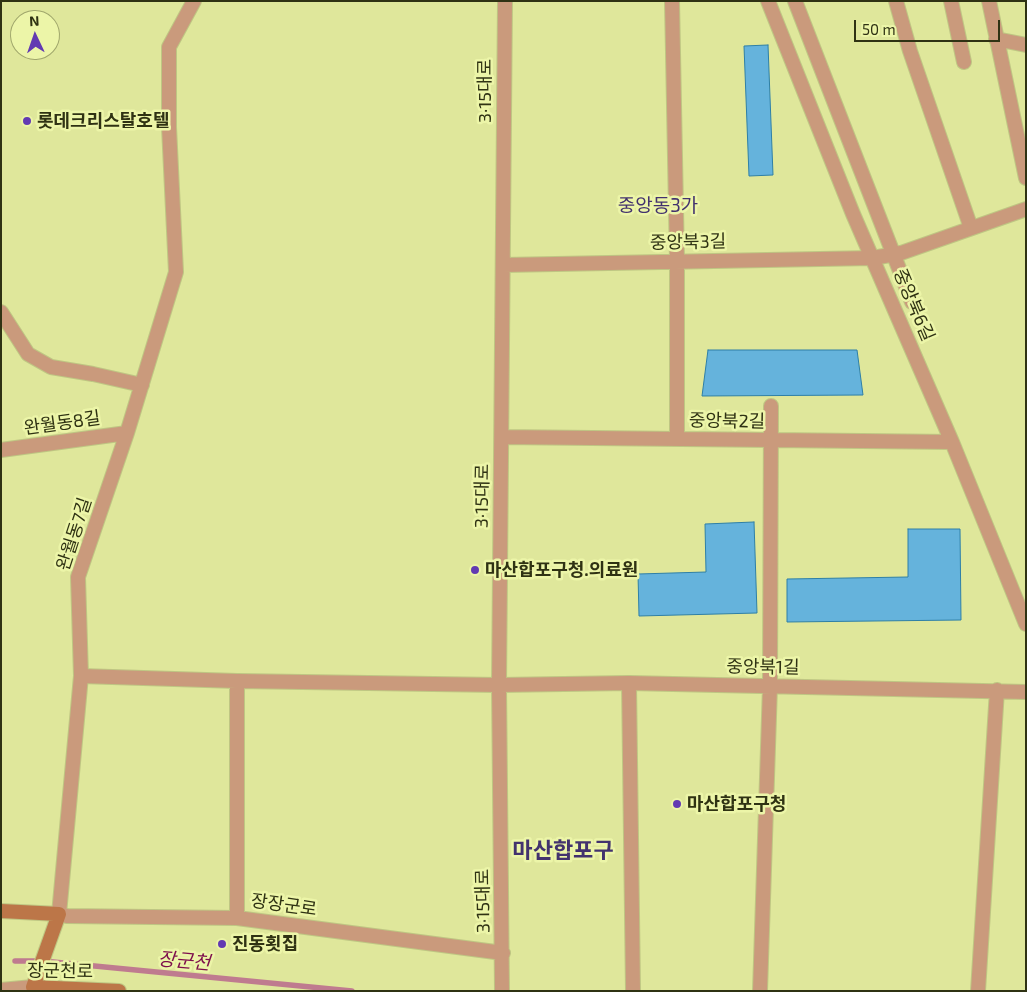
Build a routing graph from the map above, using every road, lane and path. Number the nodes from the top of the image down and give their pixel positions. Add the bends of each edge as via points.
1 (194, 1) edge
2 (505, 1) edge
3 (672, 1) edge
4 (768, 1) edge
5 (795, 1) edge
6 (896, 1) edge
7 (951, 1) edge
8 (989, 1) edge
9 (996, 39) junction
10 (1026, 45) edge
11 (964, 62) dead end
12 (1026, 178) edge
13 (1026, 209) edge
14 (971, 228) junction
15 (892, 254) junction
16 (873, 258) junction
17 (677, 261) junction
18 (503, 265) junction
19 (912, 302) dead end
20 (1, 312) edge
21 (142, 385) junction
22 (771, 406) dead end
23 (127, 433) junction
24 (502, 437) junction
25 (677, 439) junction
26 (770, 440) junction
27 (952, 442) junction
28 (1, 450) edge
29 (1026, 624) edge
30 (81, 676) junction
31 (237, 681) junction
32 (629, 683) junction
33 (499, 685) junction
34 (770, 686) junction
35 (997, 690) junction
36 (1026, 692) edge
37 (1, 911) edge
38 (58, 914) junction
39 (237, 918) junction
40 (503, 953) junction
41 (34, 982) junction
42 (1, 990) edge
43 (119, 991) edge
44 (502, 991) edge
45 (632, 991) edge
46 (760, 991) edge
47 (978, 991) edge

1 - 21 street, 완월동7길 via 169,47 176,272
2 - 18 street, 3·15대로
3 - 17 street
4 - 16 street, 중앙북6길 via 852,214
5 - 15 street
6 - 14 street
7 - 11 street
8 - 9 street
9 - 10 street
9 - 12 street
13 - 14 street, 중앙북3길
14 - 15 street, 중앙북3길
15 - 16 street, 중앙북3길
15 - 19 street
16 - 17 street, 중앙북3길
16 - 27 street, 중앙북6길
17 - 18 street, 중앙북3길
17 - 25 street
18 - 24 street, 3·15대로
20 - 21 street via 28,354 51,367
21 - 23 street, 완월동7길
22 - 26 street
23 - 28 street, 완월동8길
23 - 30 street, 완월동7길 via 78,577
24 - 25 street, 중앙북2길
24 - 33 street, 3·15대로
25 - 26 street, 중앙북2길
26 - 27 street, 중앙북2길
26 - 34 street
27 - 29 street, 중앙북6길
30 - 31 street
30 - 38 street
31 - 33 street
31 - 39 street
32 - 33 street, 중앙북1길
32 - 34 street, 중앙북1길
32 - 45 street
33 - 40 street, 3·15대로
34 - 35 street, 중앙북1길
34 - 46 street
35 - 36 street, 중앙북1길
35 - 47 street
37 - 38 main road, 장장군로
38 - 39 street, 장장군로
38 - 41 main road
39 - 40 street, 장장군로
40 - 44 street, 3·15대로
41 - 42 street, 장군천로
41 - 43 main road, 장군천로

